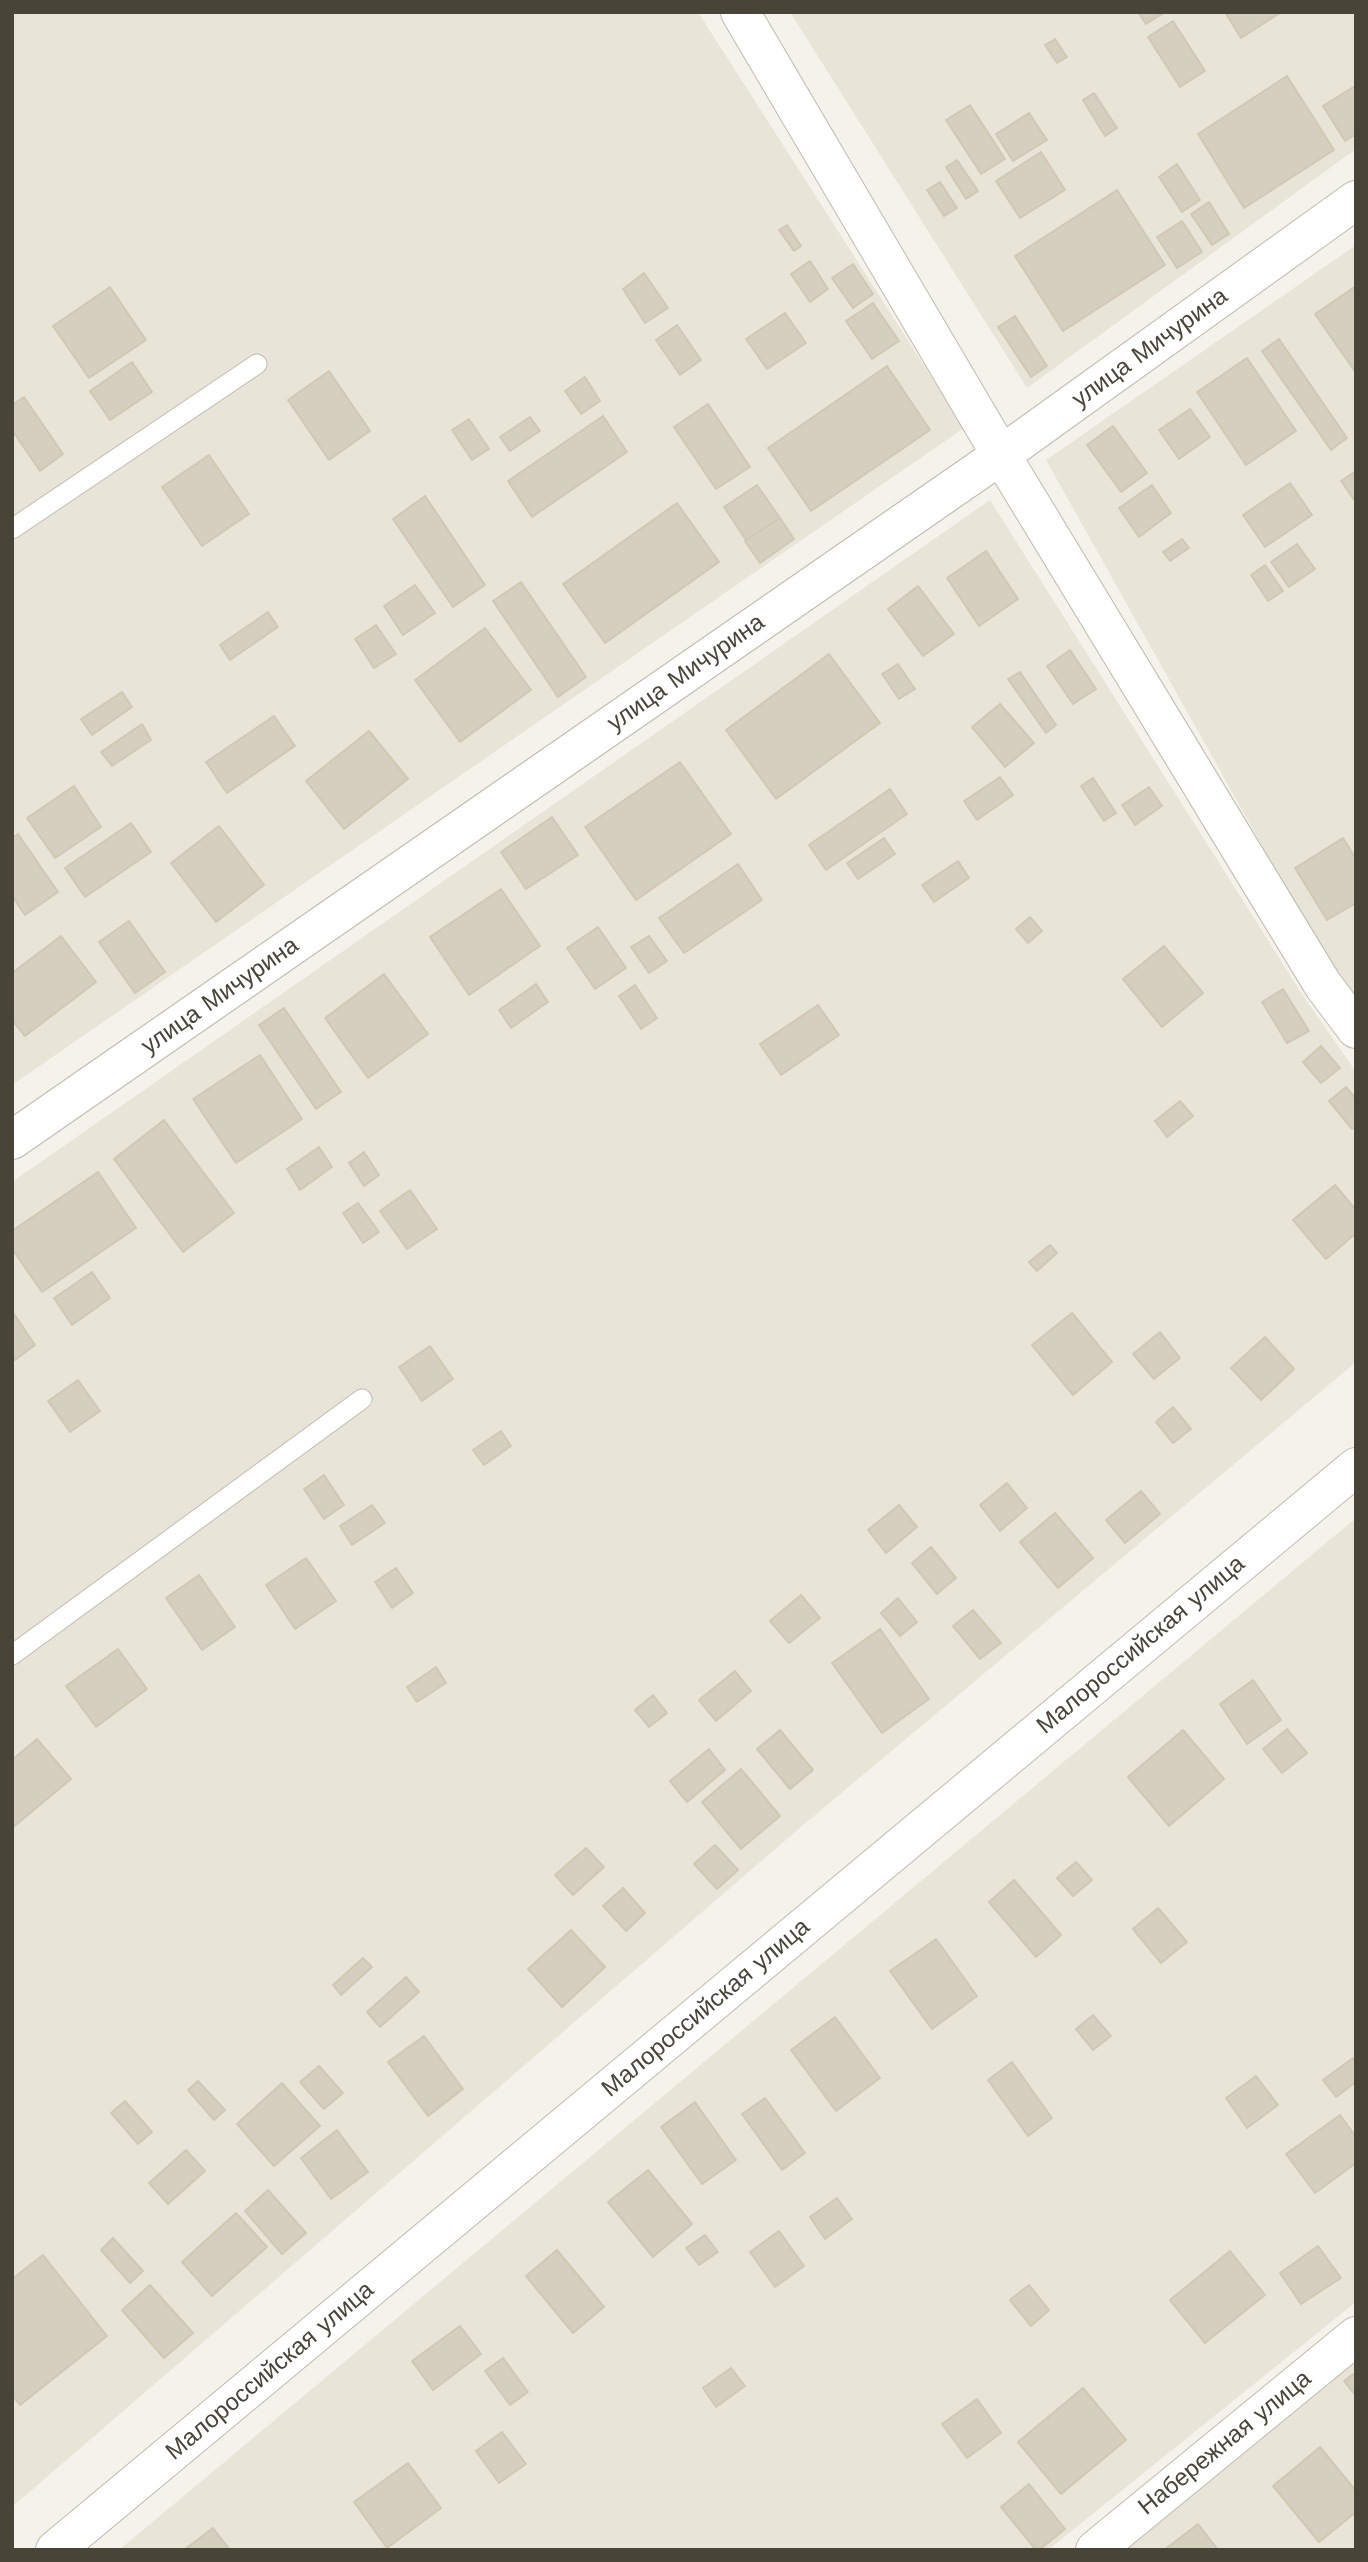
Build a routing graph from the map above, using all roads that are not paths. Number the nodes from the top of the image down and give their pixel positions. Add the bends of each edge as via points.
1 (740, 12) edge
2 (1356, 200) edge
3 (257, 364) dead end
4 (1001, 455) junction
5 (12, 529) edge
6 (1356, 1029) edge
7 (12, 1140) edge
8 (362, 1399) dead end
9 (1356, 1467) edge
10 (12, 1655) edge
11 (1356, 2336) edge
12 (55, 2550) edge
13 (1095, 2550) edge

1 - 4 street
2 - 4 street, улица Мичурина
3 - 5 lane
4 - 6 street via 1323,985
4 - 7 street, улица Мичурина
8 - 10 lane
9 - 12 street, Малороссийская улица
11 - 13 street, Набережная улица

